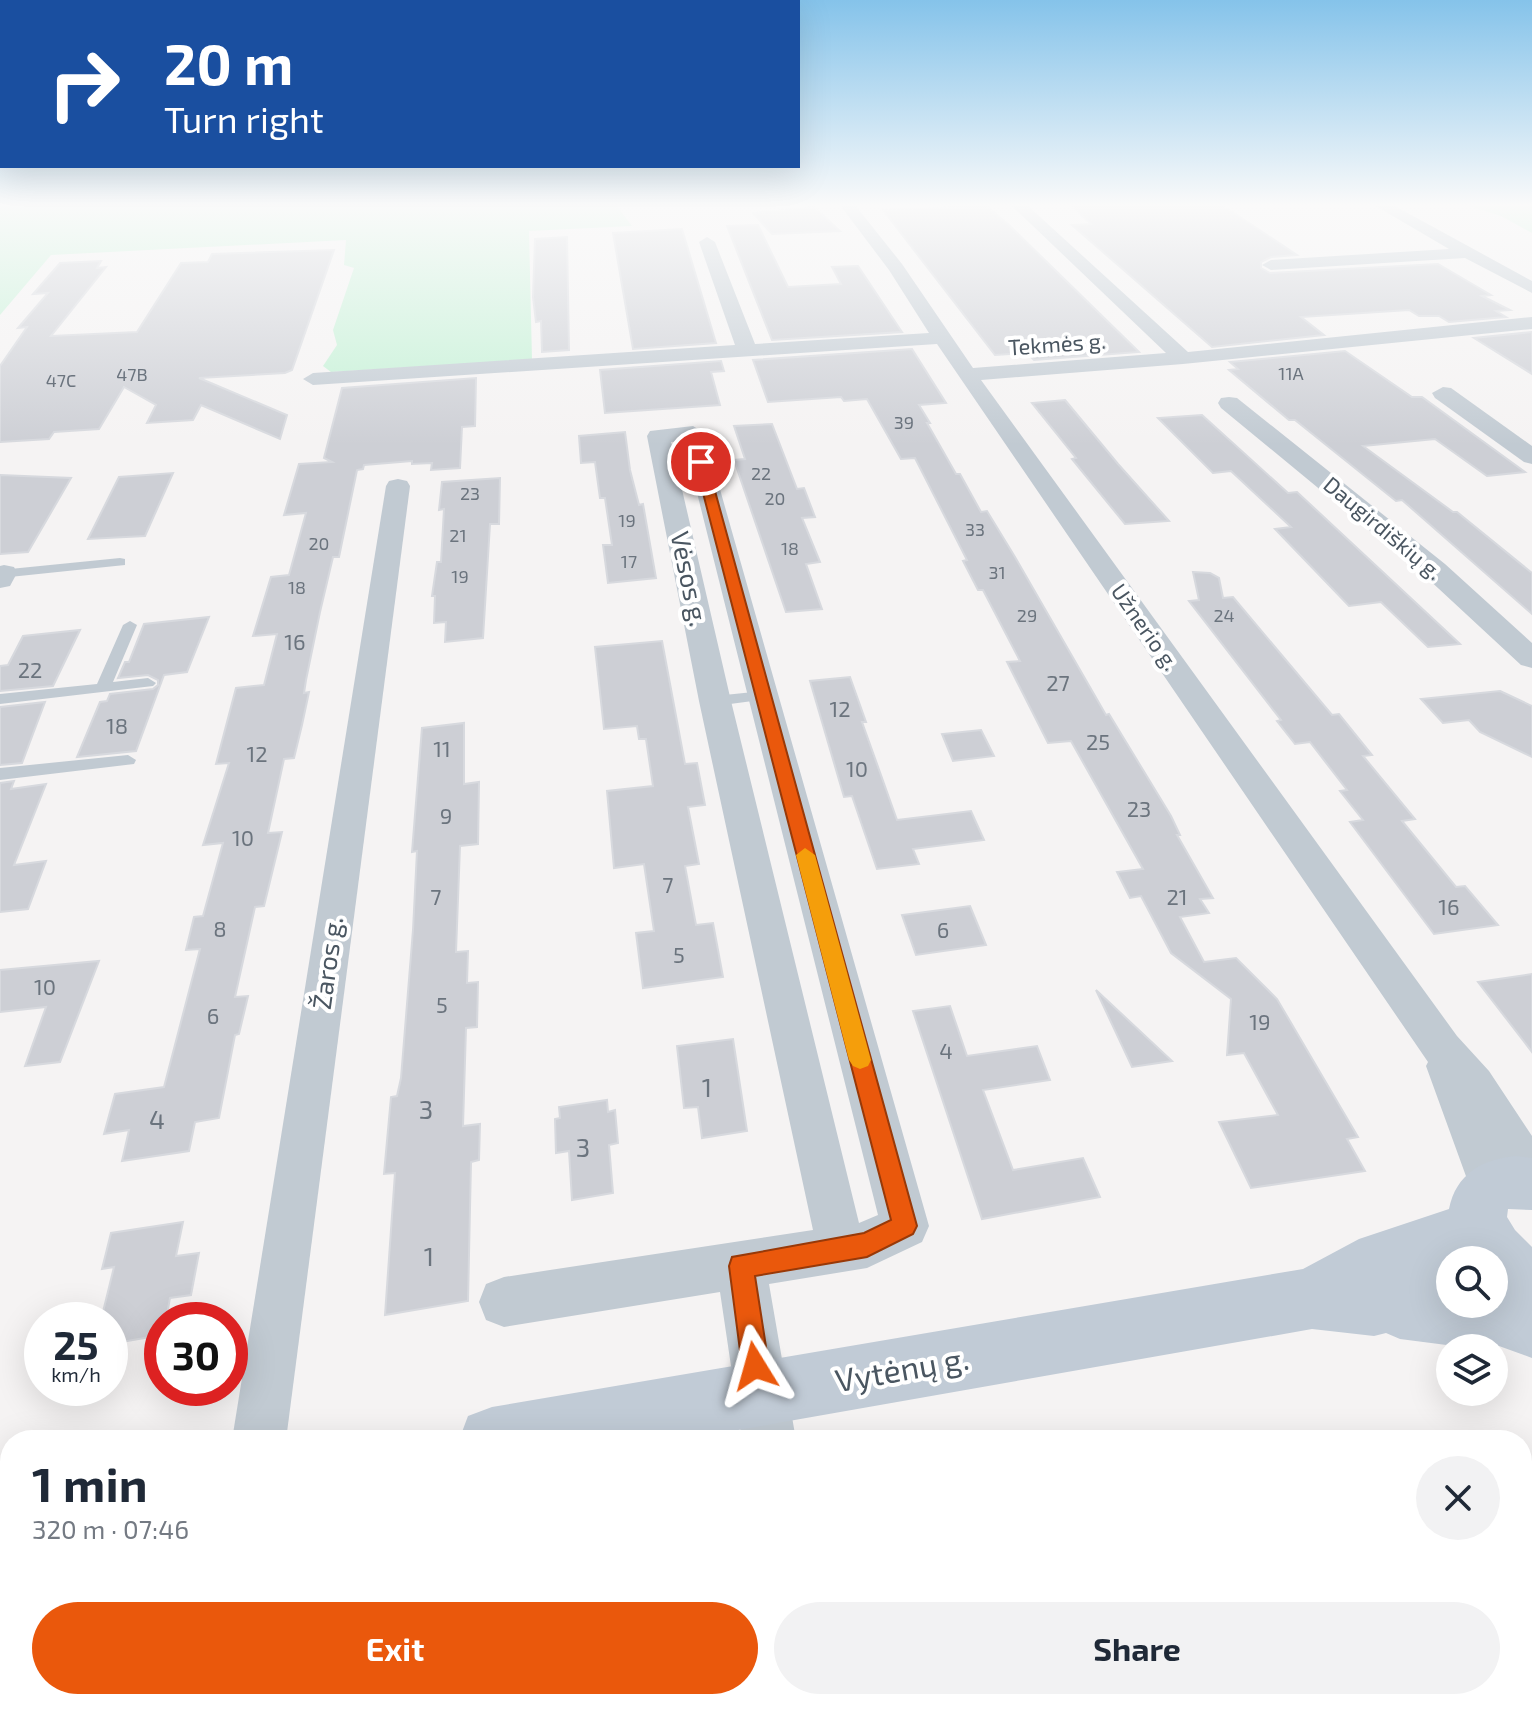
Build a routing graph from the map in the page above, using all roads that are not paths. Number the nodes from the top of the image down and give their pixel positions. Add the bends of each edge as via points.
1 (723, 285) edge
2 (907, 285) edge
3 (1104, 285) edge
4 (1532, 323) edge
5 (942, 338) junction
6 (747, 350) junction
7 (1183, 358) junction
8 (967, 375) junction
9 (313, 379) dead end
10 (1443, 393) dead end
11 (1229, 403) dead end
12 (1532, 457) edge
13 (398, 486) dead end
14 (120, 562) dead end
15 (1, 576) edge
16 (130, 625) dead end
17 (1532, 659) edge
18 (148, 683) dead end
19 (103, 688) junction
20 (763, 696) junction
21 (0, 699) edge
22 (715, 701) junction
23 (128, 760) dead end
24 (0, 774) edge
25 (1513, 1241) edge
26 (841, 1249) junction
27 (741, 1266) junction
28 (1436, 1290) edge
29 (1312, 1298) junction
30 (504, 1302) dead end
31 (1374, 1305) junction
32 (764, 1418) edge
33 (260, 1430) edge
34 (616, 1430) edge

1 - 6 street
2 - 5 street, Užnerio g.
3 - 7 street
4 - 7 street, Tekmės g.
5 - 6 street
5 - 8 street, Užnerio g.
6 - 9 street
7 - 8 street, Tekmės g.
8 - 25 street, Užnerio g. via 1442,1049
10 - 12 street
11 - 17 street, Daugirdiškių g. via 1435,570
13 - 33 street, Žaros g.
14 - 15 lane
16 - 19 lane
18 - 19 lane
19 - 21 lane
20 - 22 lane
20 - 22 street, Vėsos g. via 693,433 658,436
20 - 26 street, Vėsos g. via 905,1226 867,1245
22 - 26 street, Vėsos g.
23 - 24 lane
25 - 29 main road, Vytėnų g. via 1359,1269
25 - 31 main road via 1499,1315
26 - 27 street
27 - 30 street
27 - 32 street
28 - 31 main road, Vytėnų g.
29 - 31 main road, Vytėnų g.
29 - 32 main road, Vytėnų g.
32 - 34 main road, Vytėnų g.

